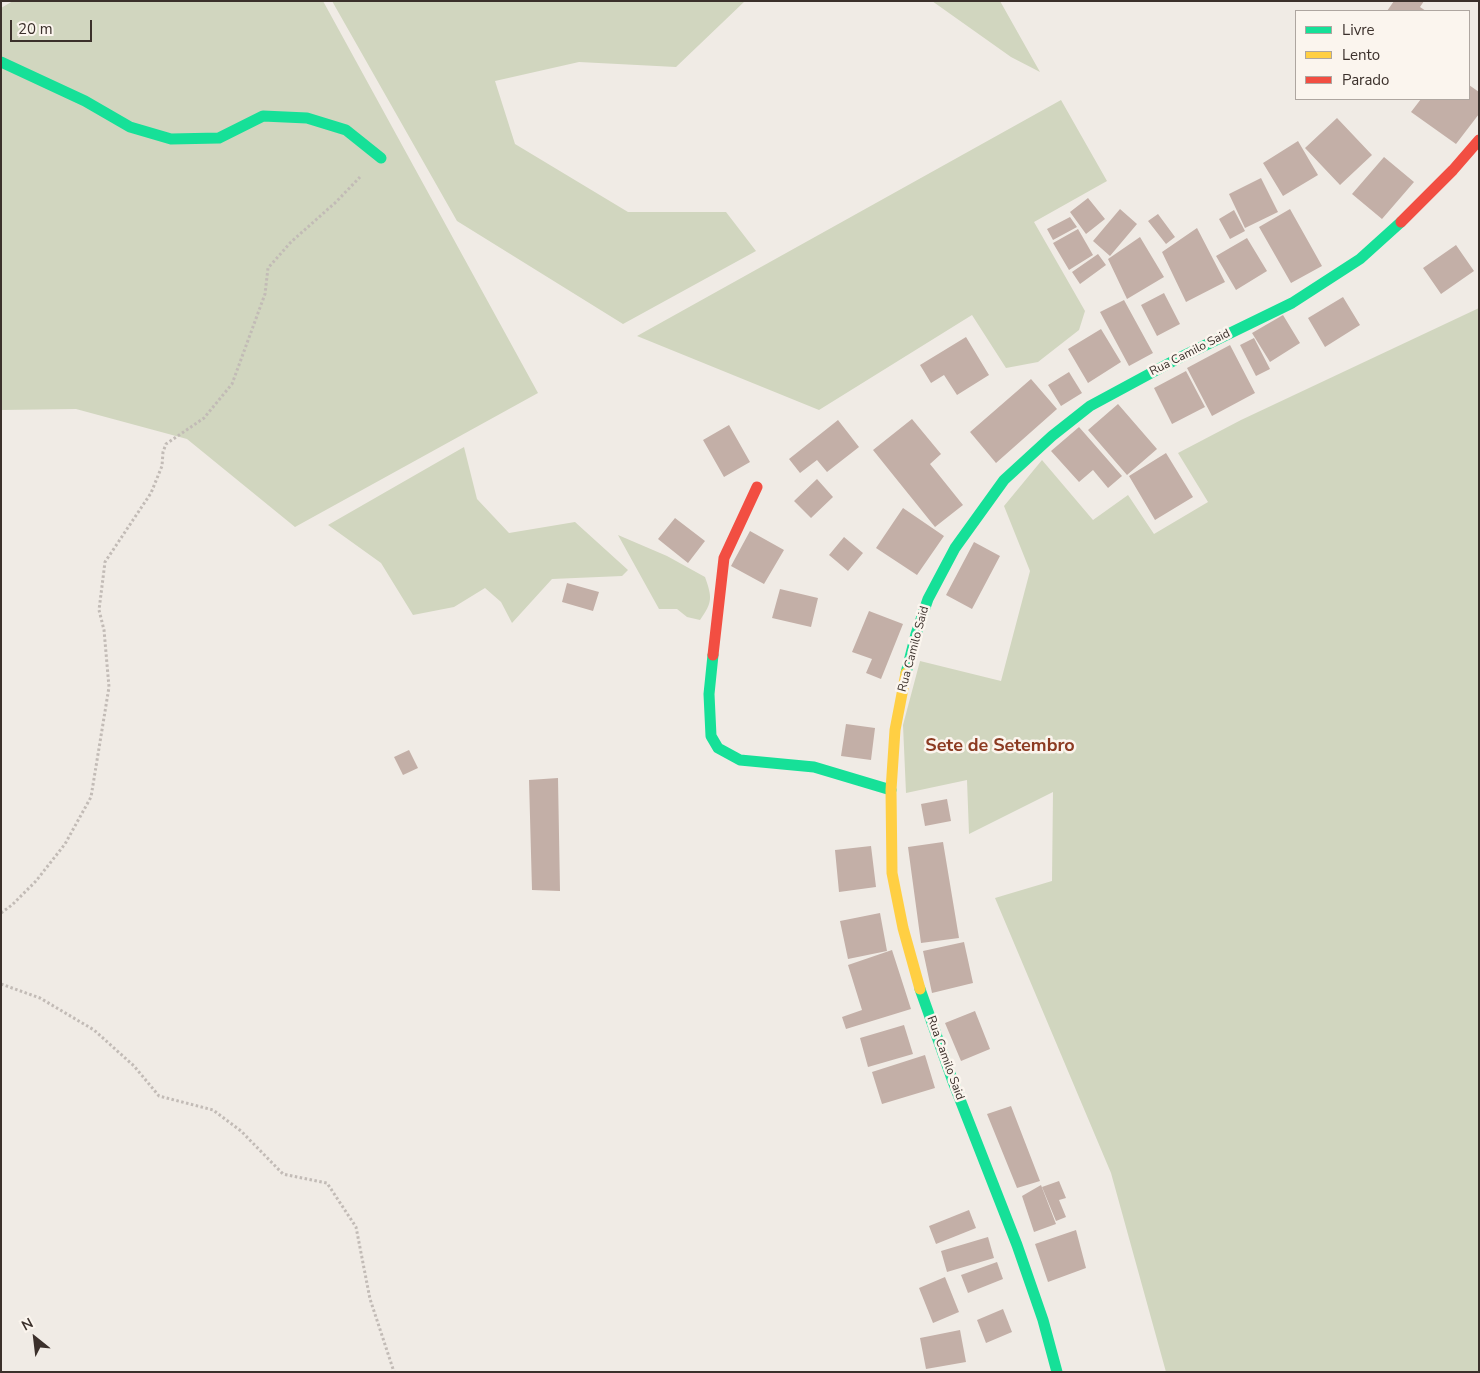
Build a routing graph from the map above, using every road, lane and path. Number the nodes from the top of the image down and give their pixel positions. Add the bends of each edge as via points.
1 (1, 62) edge
2 (1479, 140) edge
3 (381, 158) joint
4 (757, 487) dead end
5 (891, 790) junction
6 (1, 913) edge
7 (1, 984) edge
8 (394, 1372) edge
9 (1057, 1372) edge

1 - 3 street via 85,101 130,128 171,139 219,138 263,116 306,118 346,130
2 - 5 street, Rua Camilo Said via 1404,219 1360,259 1292,303 1090,406 1004,480 956,548 928,599 902,688
3 - 6 path via 291,242 268,268 265,294 232,384 204,418 166,444 162,466 150,493 105,562 99,610 109,687 91,798 65,844 36,881
4 - 5 street via 724,558 709,694 711,736 718,748 740,760 814,767
5 - 9 street, Rua Camilo Said via 892,873 903,928 952,1079 1017,1245
7 - 8 path via 40,998 94,1030 134,1066 159,1096 213,1110 241,1131 283,1174 327,1182 356,1227 370,1298

